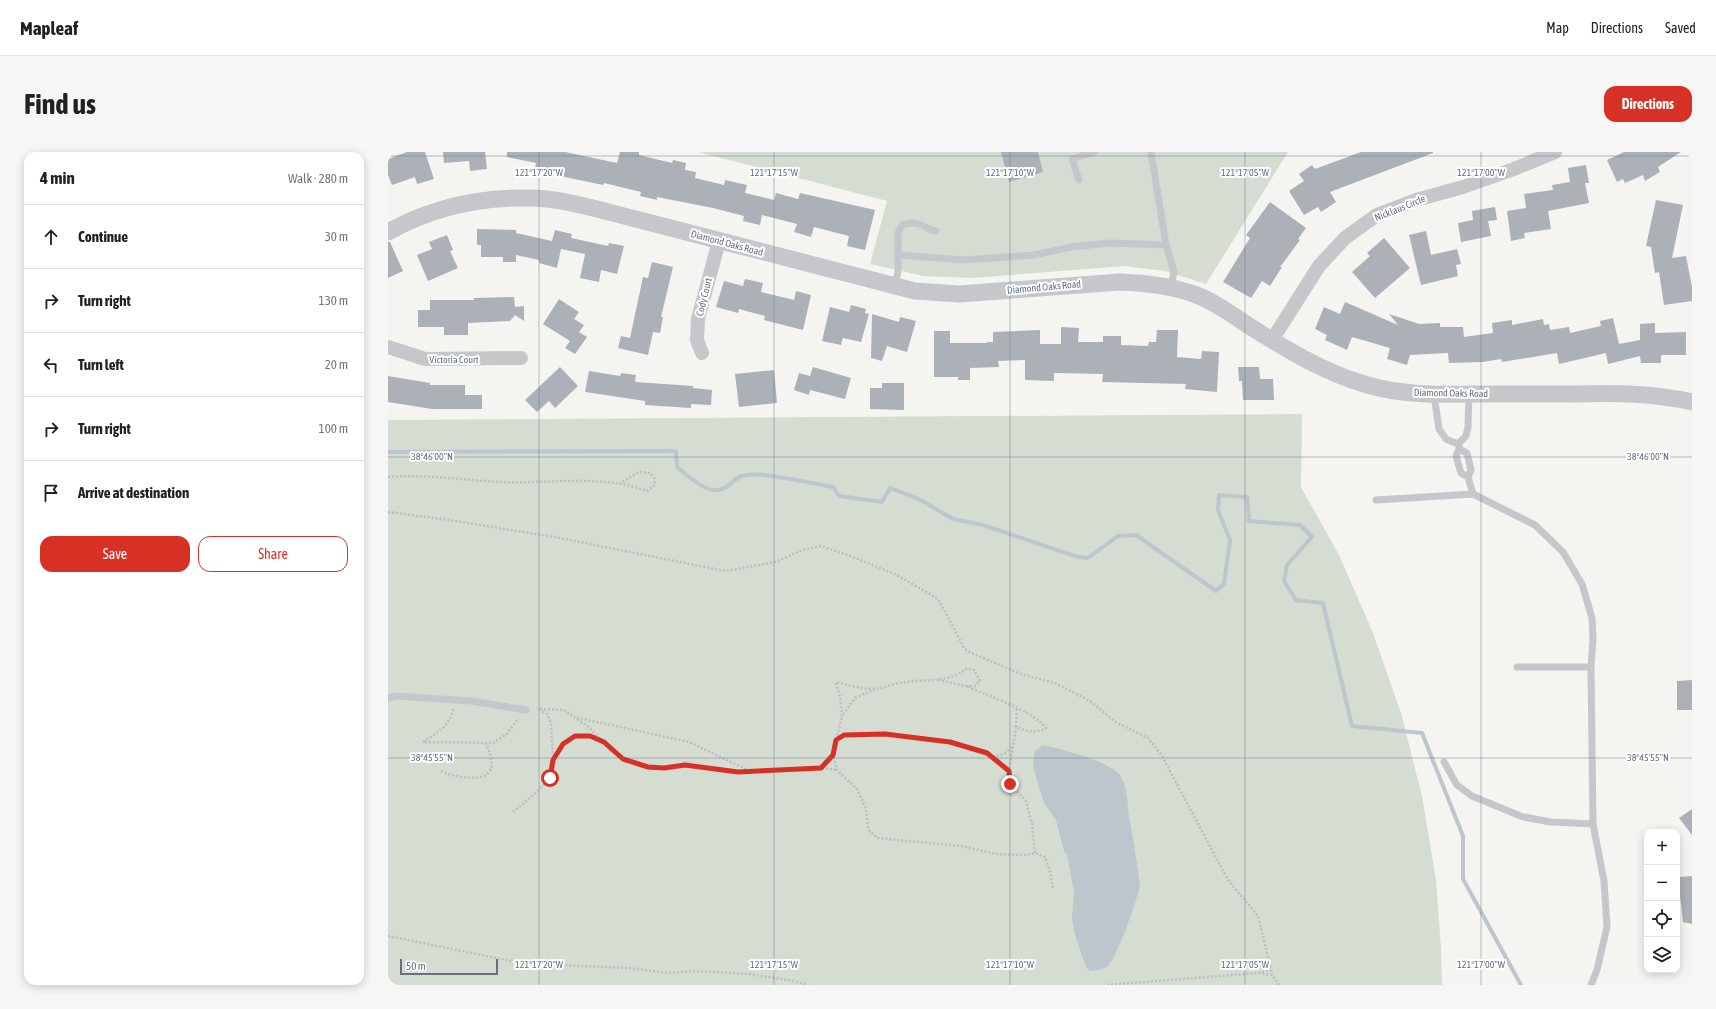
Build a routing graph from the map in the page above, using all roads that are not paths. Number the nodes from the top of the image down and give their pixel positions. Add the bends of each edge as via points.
1 (1094, 152) edge
2 (1151, 152) edge
3 (1554, 152) edge
4 (1079, 180) dead end
5 (936, 230) dead end
6 (388, 232) edge
7 (718, 241) junction
8 (1166, 245) junction
9 (899, 255) junction
10 (894, 287) junction
11 (1171, 288) junction
12 (1272, 340) junction
13 (388, 347) edge
14 (702, 353) dead end
15 (521, 358) dead end
16 (1469, 394) junction
17 (1434, 395) junction
18 (1692, 402) edge
19 (1459, 446) junction
20 (1468, 477) junction
21 (1473, 494) junction
22 (1376, 500) dead end
23 (1517, 667) dead end
24 (1591, 667) junction
25 (388, 698) edge
26 (526, 710) road end
27 (1444, 762) dead end
28 (1593, 824) junction
29 (1591, 985) edge

1 - 4 lane via 1072,160
2 - 8 lane
3 - 12 street, Nicklaus Circle via 1514,169 1377,215 1345,238 1319,266
5 - 9 lane via 911,222 902,225 898,233
6 - 7 street, Diamond Oaks Road via 409,221 452,207 478,201 531,198 593,208
7 - 10 street, Diamond Oaks Road
7 - 14 street, Cody Court via 698,319 697,340
8 - 9 lane via 1110,243 1071,247 1034,255 964,260
8 - 11 lane via 1174,272
9 - 10 lane
10 - 11 street, Diamond Oaks Road via 959,294 1098,282 1139,282
11 - 12 street, Diamond Oaks Road via 1200,296
12 - 17 street, Diamond Oaks Road via 1335,374 1366,385
13 - 15 street, Victoria Court via 425,360
16 - 17 street, Diamond Oaks Road
16 - 18 street, Diamond Oaks Road via 1626,393 1666,396
16 - 19 lane via 1468,427 1466,436
17 - 19 lane via 1440,430 1446,439
19 - 20 lane via 1467,453 1471,470
19 - 20 lane via 1456,456 1461,473
20 - 21 lane
21 - 22 lane
21 - 24 lane via 1535,525 1563,552 1582,584 1592,618
23 - 24 lane
24 - 28 lane
25 - 26 lane via 396,696 455,700
27 - 28 lane via 1457,786 1479,799 1523,817 1551,822
28 - 29 lane via 1604,881 1607,927

